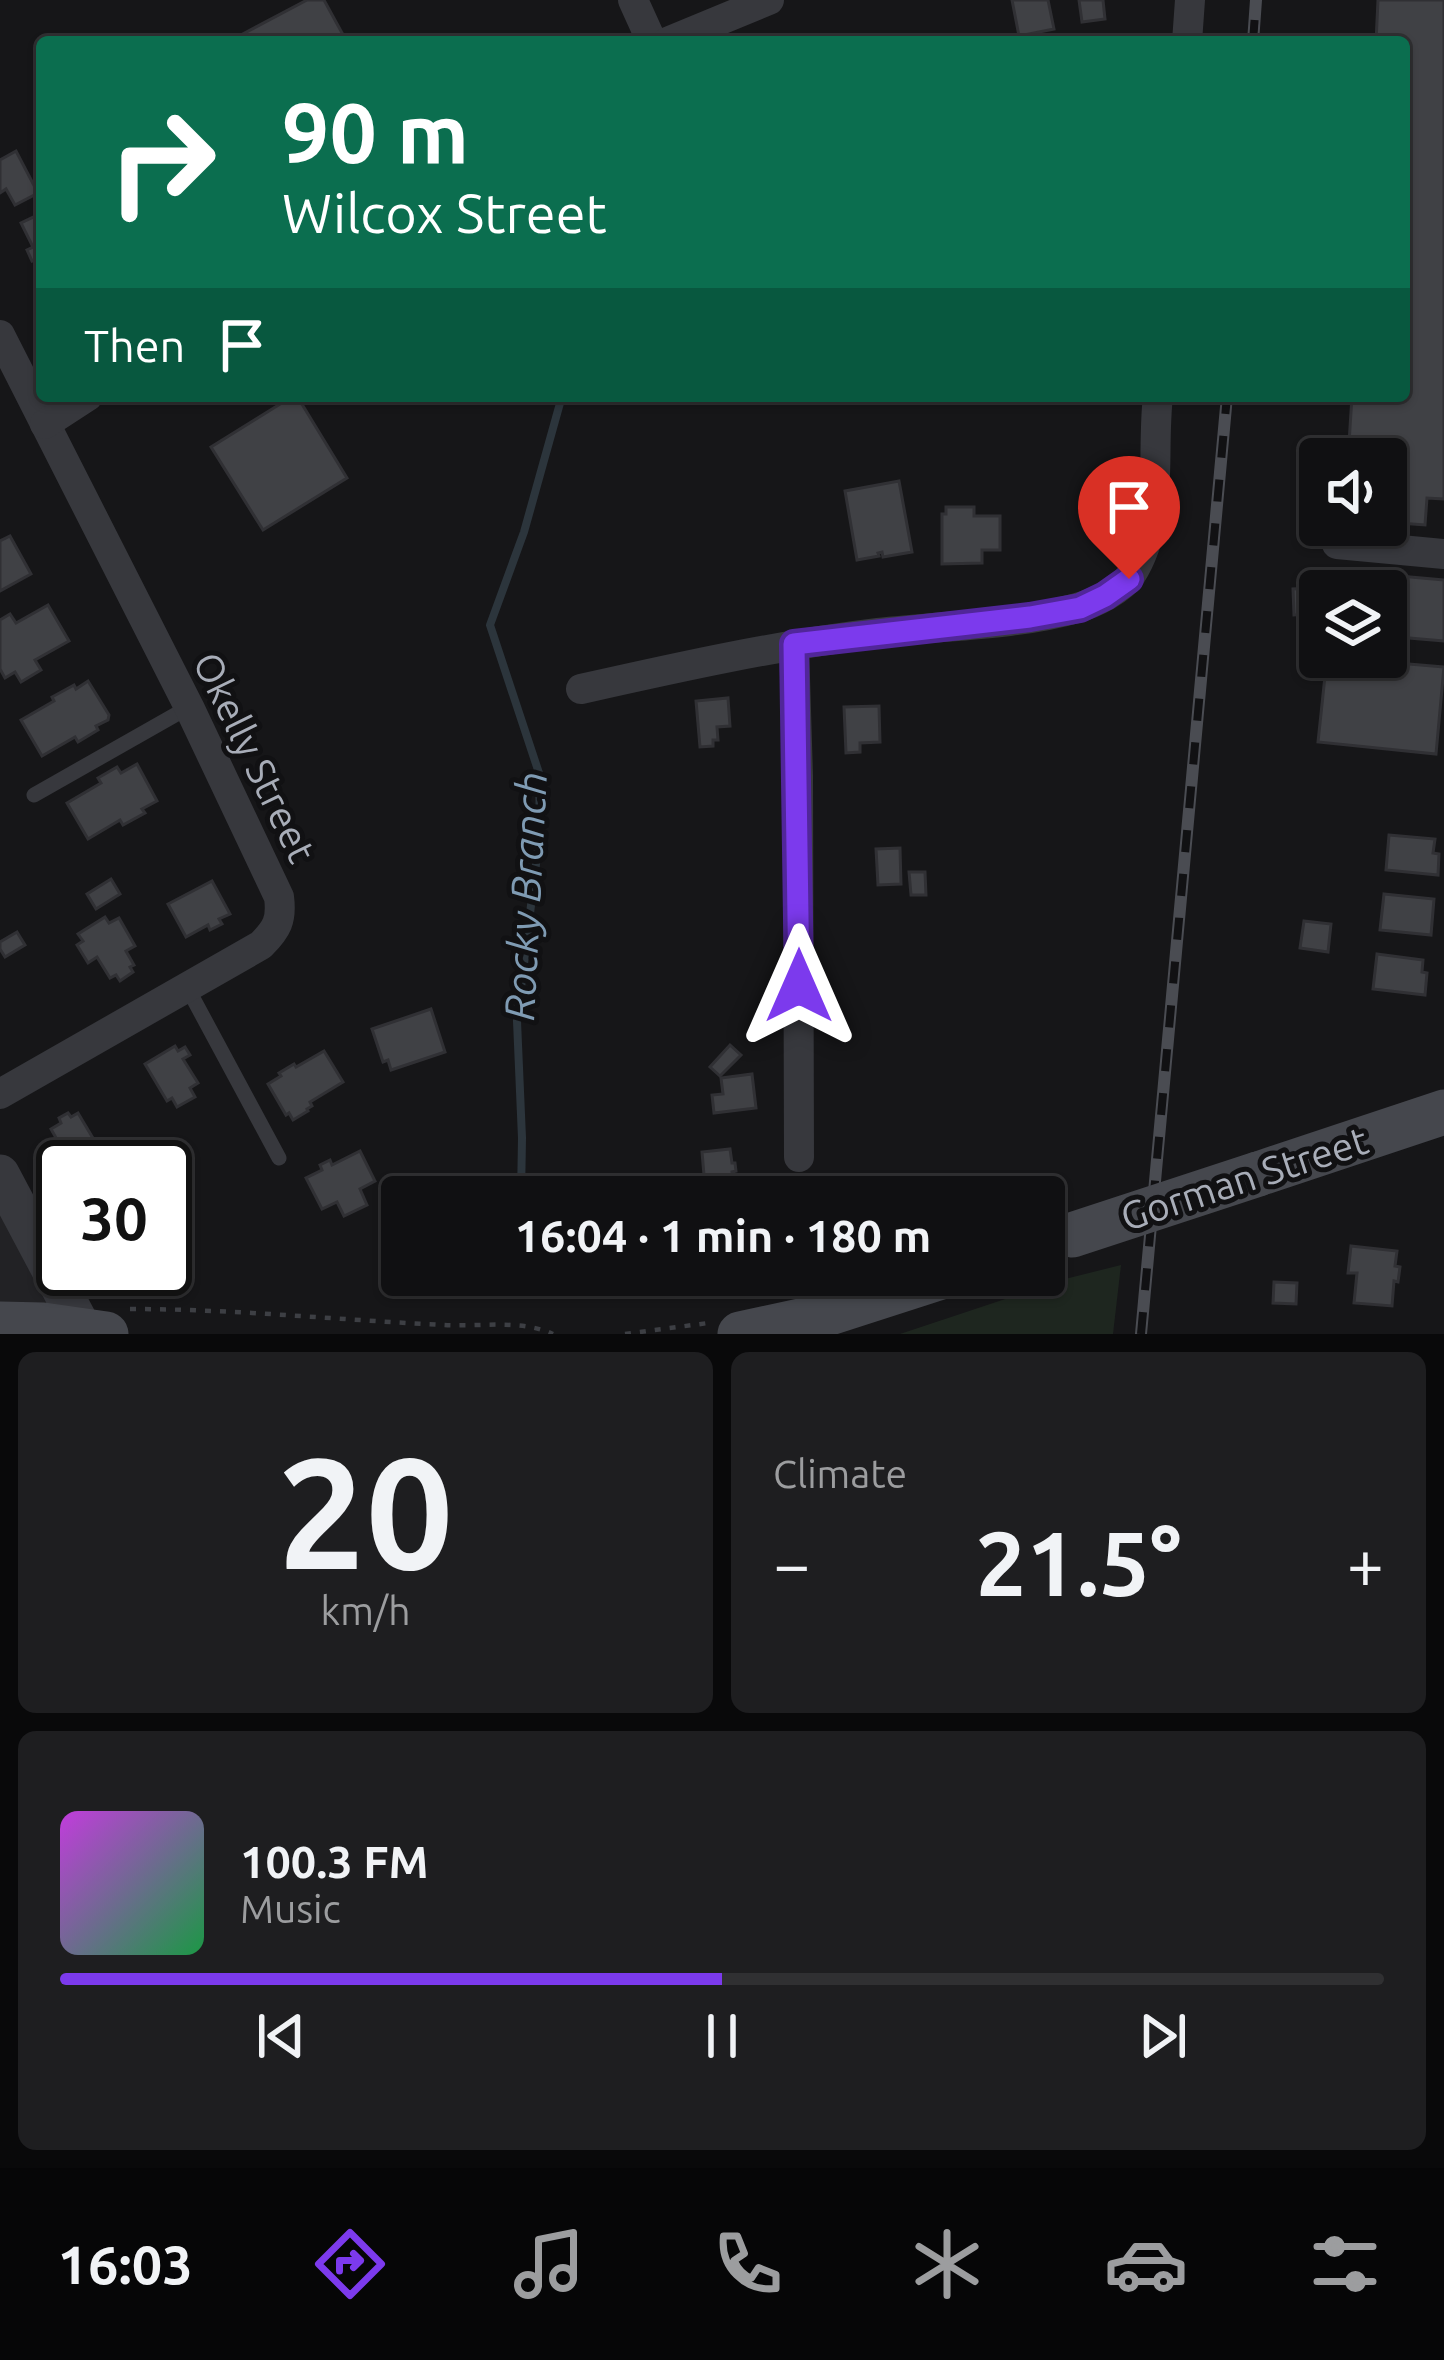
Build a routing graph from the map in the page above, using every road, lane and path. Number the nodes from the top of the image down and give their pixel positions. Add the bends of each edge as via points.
1 (633, 0) edge
2 (769, 0) edge
3 (1190, 0) edge
4 (649, 36) edge
5 (682, 36) edge
6 (1187, 36) edge
7 (0, 335) edge
8 (79, 402) edge
9 (1158, 402) edge
10 (45, 424) junction
11 (1358, 546) edge
12 (1444, 554) edge
13 (794, 644) junction
14 (581, 689) dead end
15 (189, 707) junction
16 (34, 795) dead end
17 (187, 987) junction
18 (0, 1094) edge
19 (1444, 1112) edge
20 (799, 1157) dead end
21 (279, 1158) dead end
22 (0, 1174) edge
23 (1065, 1237) edge
24 (882, 1296) edge
25 (0, 1324) edge
26 (98, 1327) edge
27 (553, 1334) edge
28 (740, 1334) edge

1 - 4 street
2 - 5 street
3 - 6 street
7 - 10 street, Okelly Street
8 - 10 street
9 - 13 street via 1145,546 1129,579 1105,596 1064,611
10 - 15 street, Okelly Street
11 - 12 street
13 - 14 street
13 - 20 street
15 - 16 lane
15 - 17 street, Okelly Street via 280,897 281,916 261,945
17 - 18 street, Okelly Street
17 - 21 lane
19 - 23 main road, Gorman Street, bridge
22 - 26 street
24 - 28 main road
25 - 26 main road
26 - 27 path via 230,1311 536,1326

